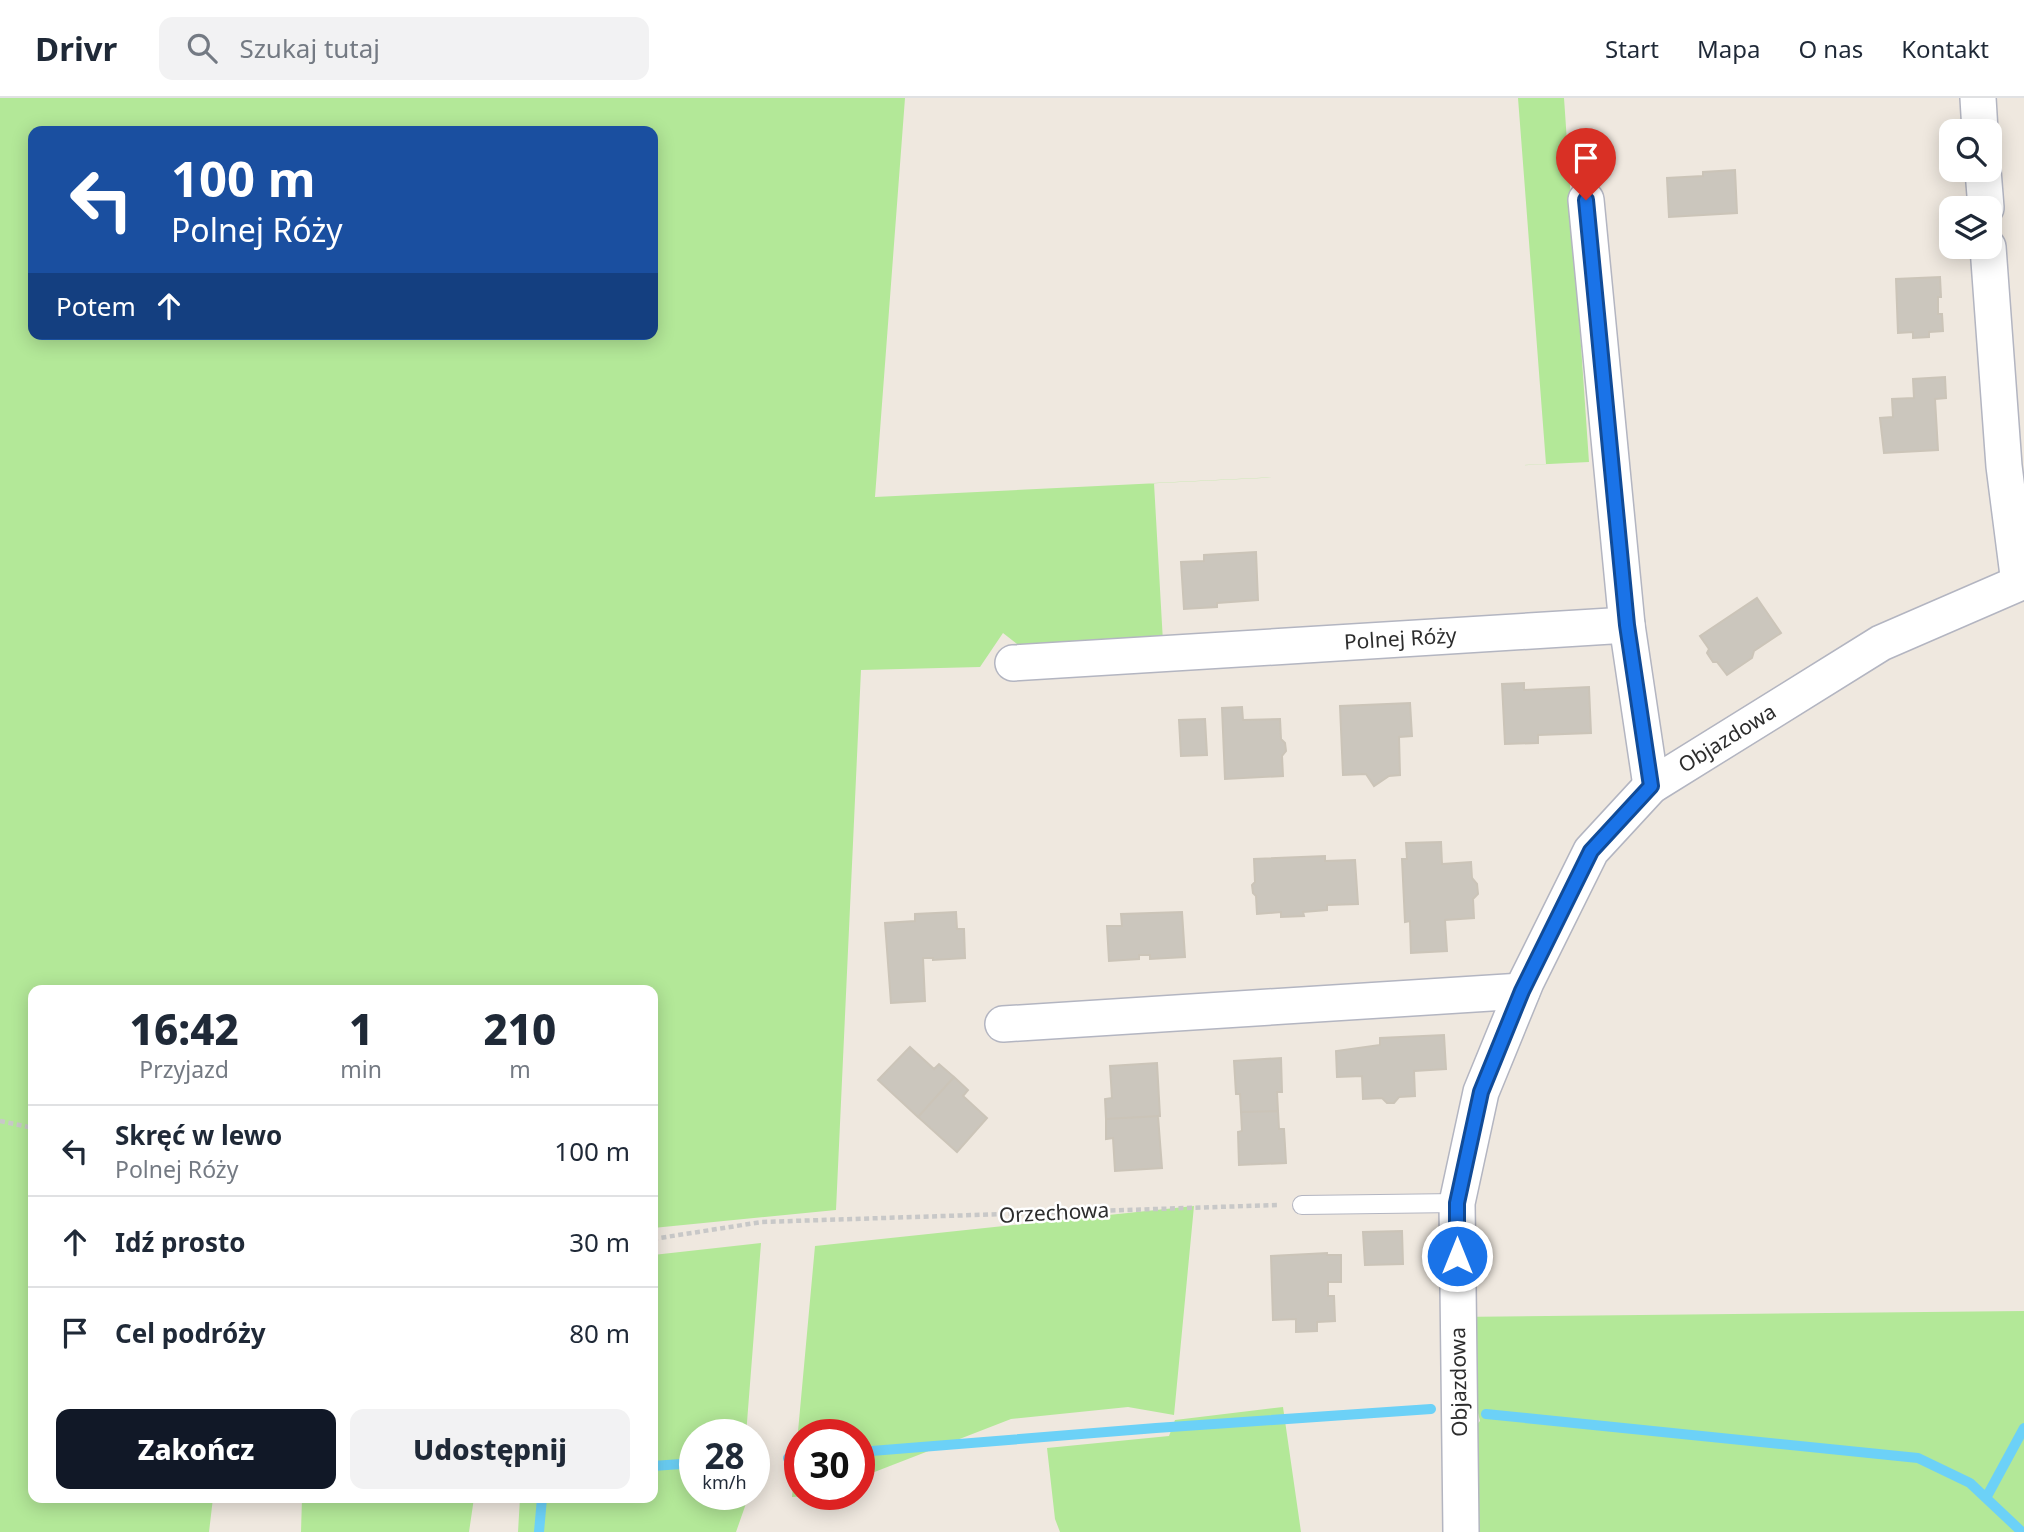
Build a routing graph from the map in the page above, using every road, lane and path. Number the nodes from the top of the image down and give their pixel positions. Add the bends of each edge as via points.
1 (1978, 98) edge
2 (1979, 119) edge
3 (1586, 200) dead end
4 (1989, 259) edge
5 (2022, 582) edge
6 (1627, 625) junction
7 (1013, 663) dead end
8 (1651, 786) junction
9 (1522, 991) junction
10 (1003, 1024) dead end
11 (0, 1121) edge
12 (28, 1127) edge
13 (1457, 1203) junction
14 (1303, 1205) joint
15 (658, 1238) edge
16 (1461, 1532) edge

1 - 2 street
3 - 6 street
4 - 5 street, Objazdowa via 2004,466
5 - 8 street, Objazdowa via 1881,643
6 - 7 street, Polnej Róży
6 - 8 street
8 - 9 street, Objazdowa via 1591,851
9 - 10 street
9 - 13 street, Objazdowa via 1481,1092
11 - 12 path
13 - 14 lane
13 - 16 street, Objazdowa
14 - 15 path, Orzechowa via 762,1222

